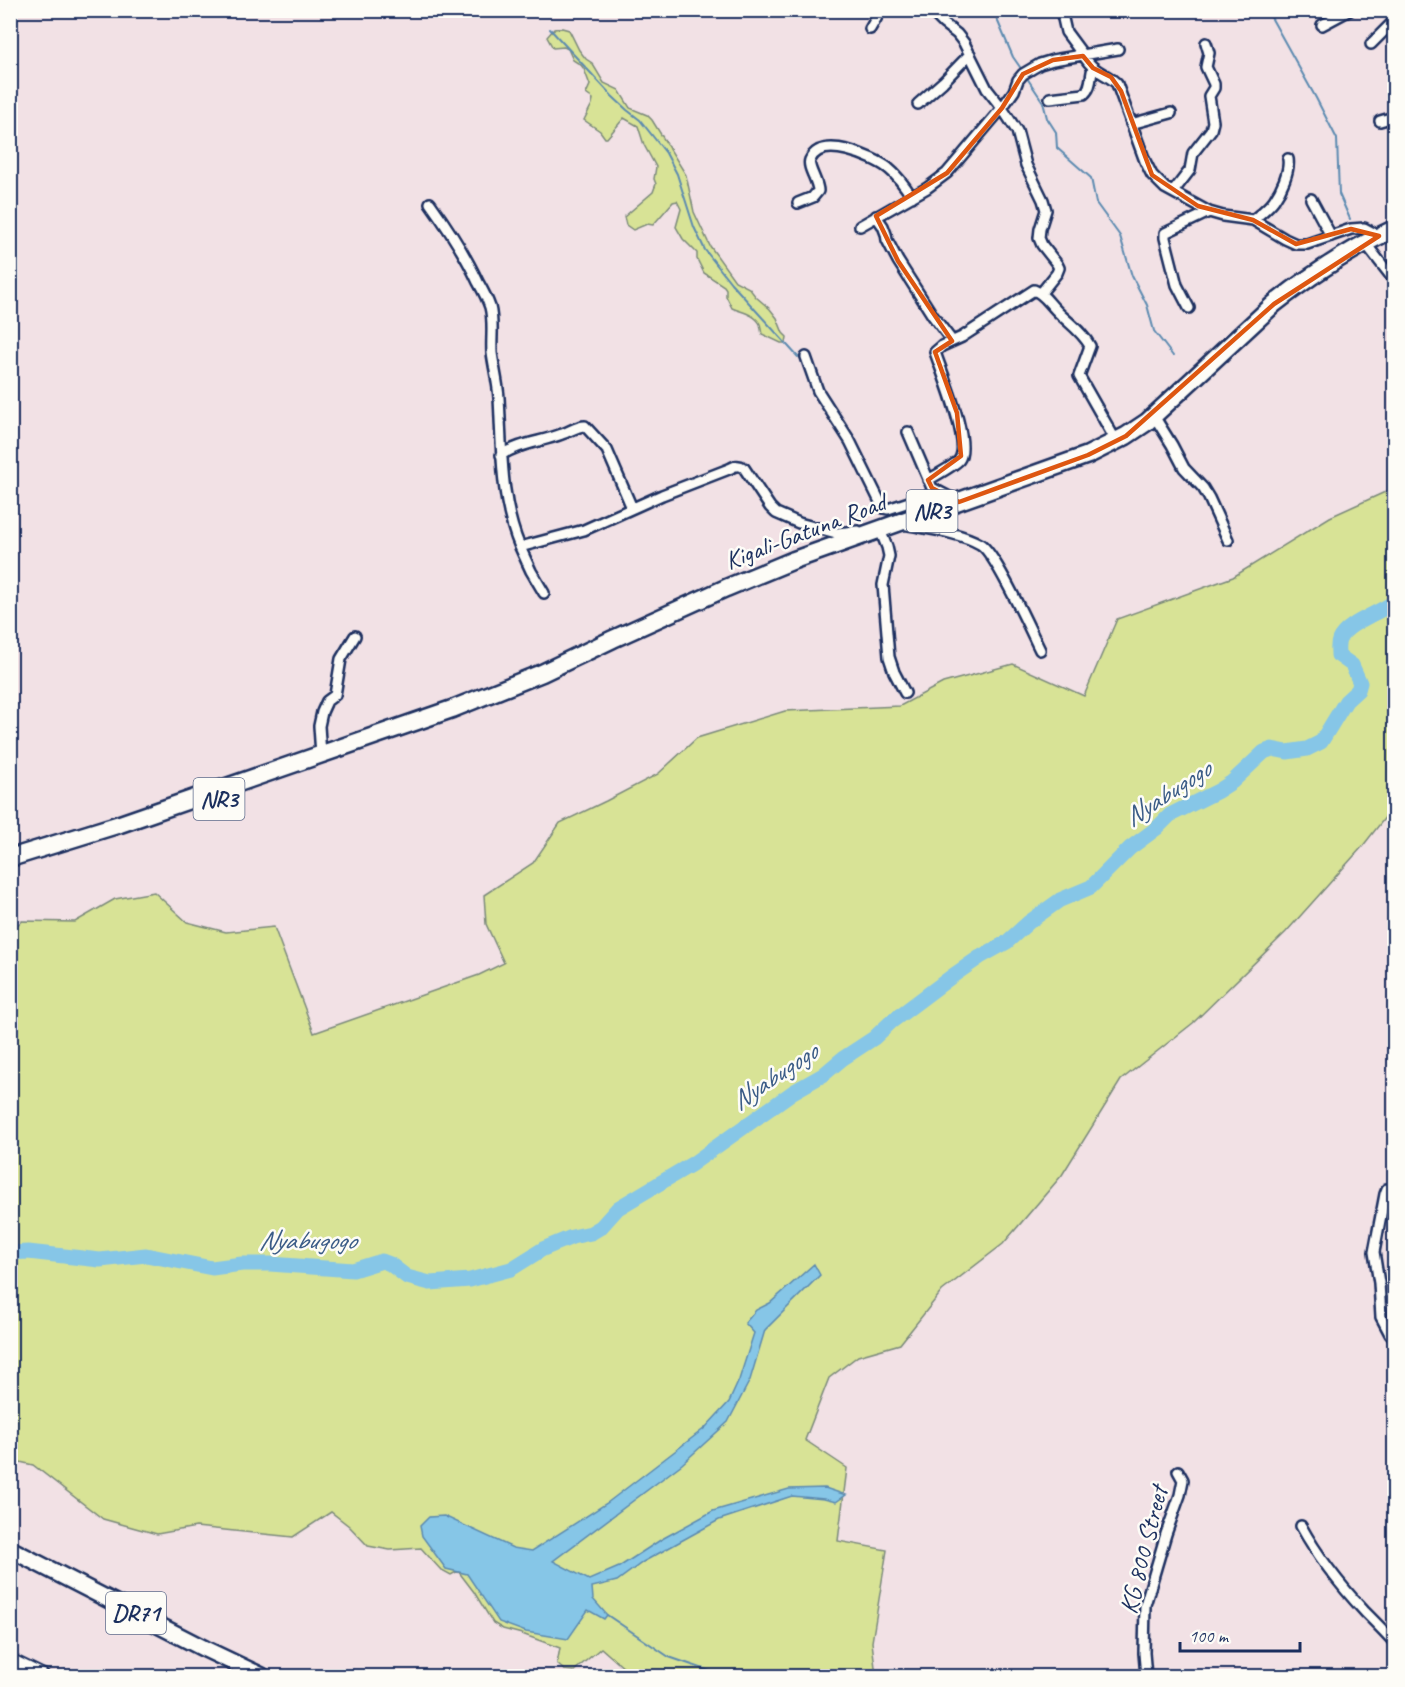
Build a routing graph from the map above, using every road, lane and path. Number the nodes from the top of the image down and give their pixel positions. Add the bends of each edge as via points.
1 (881, 10) edge
2 (930, 10) edge
3 (1061, 10) edge
4 (1350, 10) edge
5 (1395, 21) edge
6 (1322, 25) dead end
7 (870, 29) dead end
8 (1206, 43) dead end
9 (1371, 44) dead end
10 (1118, 49) dead end
11 (970, 54) junction
12 (1083, 56) junction
13 (1093, 68) junction
14 (1050, 98) dead end
15 (918, 104) dead end
16 (1002, 108) junction
17 (1171, 113) dead end
18 (1395, 117) edge
19 (1380, 121) dead end
20 (1131, 124) junction
21 (1288, 159) dead end
22 (1173, 192) junction
23 (912, 197) junction
24 (1311, 199) dead end
25 (798, 202) dead end
26 (430, 203) dead end
27 (1209, 212) junction
28 (876, 216) junction
29 (1253, 220) junction
30 (860, 226) dead end
31 (1331, 236) junction
32 (1380, 236) edge
33 (1395, 280) edge
34 (1041, 293) junction
35 (1189, 308) dead end
36 (952, 341) junction
37 (806, 357) dead end
38 (1154, 416) junction
39 (908, 432) dead end
40 (1116, 441) junction
41 (501, 455) junction
42 (928, 480) junction
43 (939, 492) junction
44 (959, 502) junction
45 (632, 508) junction
46 (898, 523) junction
47 (880, 530) junction
48 (1228, 540) dead end
49 (520, 547) junction
50 (543, 593) dead end
51 (355, 636) dead end
52 (1040, 650) dead end
53 (905, 693) dead end
54 (424, 719) junction
55 (321, 755) junction
56 (10, 858) edge
57 (10, 868) edge
58 (1395, 1189) edge
59 (1395, 1338) edge
60 (1178, 1471) dead end
61 (1301, 1526) dead end
62 (10, 1549) edge
63 (1390, 1631) edge
64 (1395, 1642) edge
65 (10, 1660) edge
66 (43, 1677) edge
67 (262, 1677) edge
68 (1146, 1677) edge

1 - 7 street
2 - 11 street via 957,34
3 - 12 street via 1066,32
4 - 6 street
5 - 9 street
8 - 22 street via 1206,67 1214,84 1209,101 1214,122 1193,153 1190,170
10 - 12 street
11 - 15 street
11 - 16 street via 987,89
12 - 13 street
12 - 16 street via 1053,60 1023,74
13 - 14 street via 1084,94
13 - 20 street via 1117,84
16 - 23 street via 947,173
16 - 34 street via 1017,131 1026,165 1046,210 1040,229 1042,245 1059,268
17 - 20 street
18 - 19 street
20 - 22 street via 1152,175
21 - 29 street via 1287,176 1274,201
22 - 27 street
23 - 25 street via 879,161 830,147 810,160 818,191
23 - 28 street
24 - 31 street
26 - 41 street via 460,248 489,306
27 - 29 street
27 - 35 street via 1165,233 1177,285
28 - 30 street
28 - 36 street via 898,261
29 - 31 street via 1296,244
31 - 32 street via 1364,228
32 - 33 street
32 - 38 highway, Kigali-Gatuna Road / NR3 via 1274,304
34 - 36 street via 1034,290
34 - 40 street via 1090,346 1079,376
36 - 42 street via 935,352 957,413 961,456 958,462
37 - 43 street via 818,390 843,428 882,508
38 - 40 highway, Kigali-Gatuna Road / NR3
38 - 48 street via 1184,468 1209,498
39 - 42 street
40 - 44 highway, Kigali-Gatuna Road / NR3
41 - 45 street via 585,426 607,450
41 - 49 street via 508,510
42 - 43 street
43 - 44 street
44 - 46 highway, Kigali-Gatuna Road / NR3
45 - 47 street via 741,465 770,507 787,519 836,533
45 - 49 street via 584,530
46 - 47 highway, Kigali-Gatuna Road / NR3
46 - 52 street via 982,545 994,559
47 - 53 street via 889,556 883,585 889,657
47 - 54 highway, Kigali-Gatuna Road / NR3 via 726,588 542,673
49 - 50 street
51 - 55 street via 341,659 334,695 322,712
54 - 55 highway, Kigali-Gatuna Road / NR3
54 - 57 highway, Kigali-Gatuna Road / NR3 via 268,783
55 - 56 highway, Kigali-Gatuna Road / NR3
58 - 59 street via 1387,1189 1385,1194 1374,1252 1381,1317
60 - 68 street, KG 800 Street via 1183,1480 1180,1495 1146,1605
61 - 63 street via 1312,1546 1366,1613
62 - 67 main road, DR71
63 - 64 street
65 - 66 street

